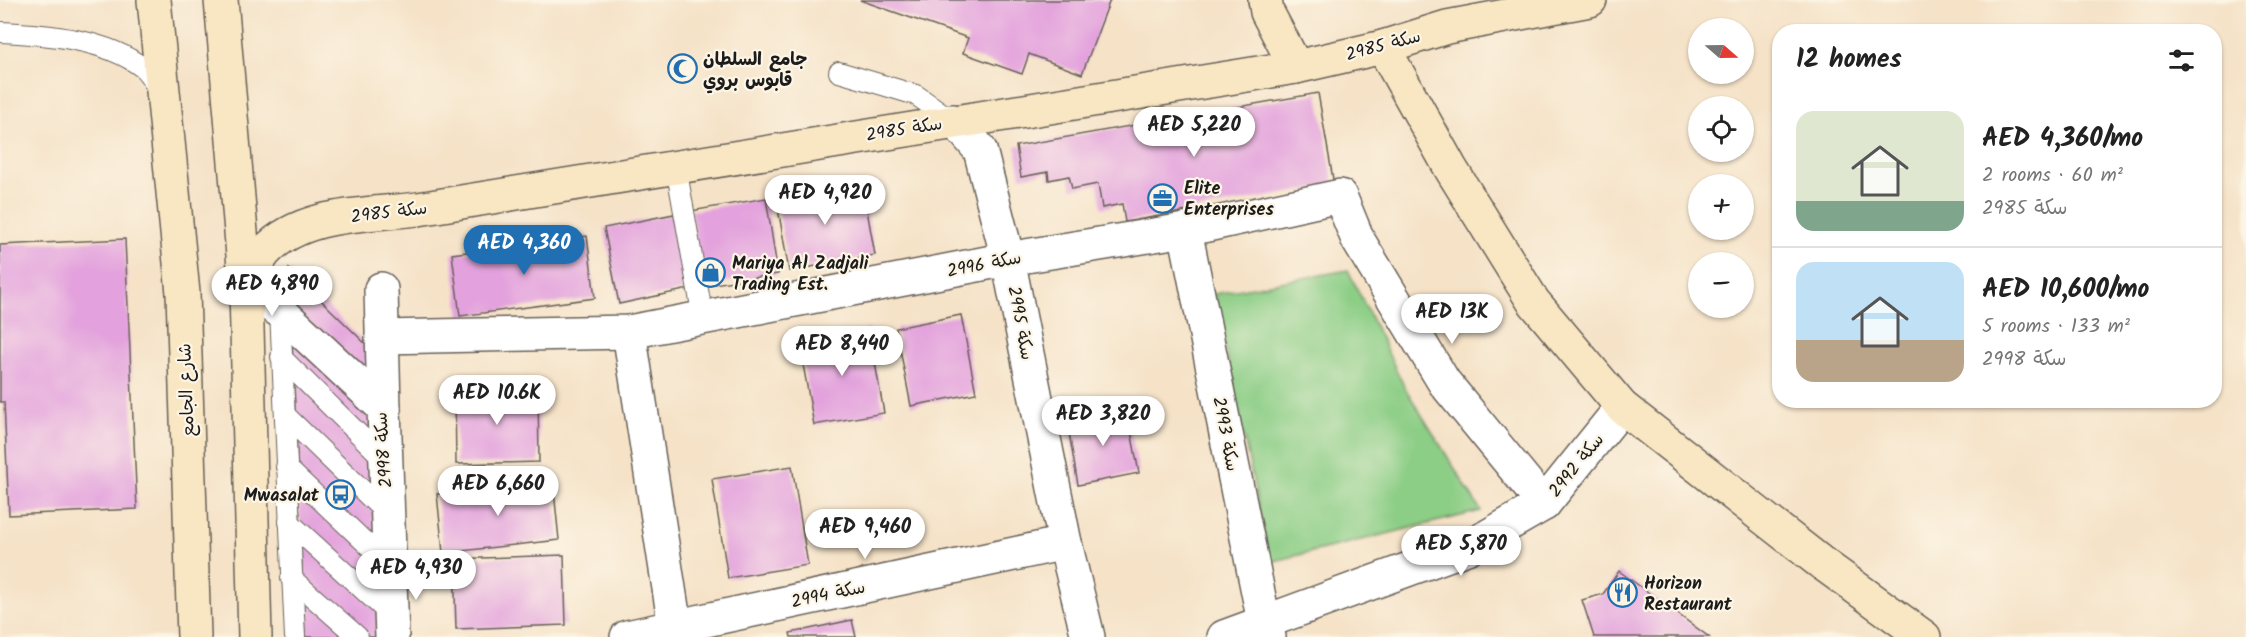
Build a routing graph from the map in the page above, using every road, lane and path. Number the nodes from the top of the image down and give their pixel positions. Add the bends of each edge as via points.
1 (154, 0) edge
2 (221, 0) edge
3 (1265, 0) edge
4 (1590, 0) edge
5 (0, 32) edge
6 (1383, 47) junction
7 (1296, 67) junction
8 (839, 72) dead end
9 (163, 96) junction
10 (996, 114) junction
11 (953, 121) junction
12 (980, 150) junction
13 (676, 167) junction
14 (1185, 230) junction
15 (1008, 259) junction
16 (381, 289) dead end
17 (246, 290) junction
18 (280, 311) junction
19 (703, 318) junction
20 (629, 332) junction
21 (382, 337) junction
22 (281, 357) junction
23 (1622, 406) junction
24 (384, 408) junction
25 (285, 415) junction
26 (385, 460) junction
27 (286, 467) junction
28 (1544, 504) junction
29 (387, 514) junction
30 (289, 522) junction
31 (1065, 543) junction
32 (390, 566) junction
33 (291, 578) junction
34 (392, 626) edge
35 (675, 627) junction
36 (1266, 630) edge
37 (296, 636) edge
38 (194, 637) edge
39 (255, 637) edge
40 (358, 637) edge
41 (627, 637) edge
42 (1088, 637) edge
43 (1224, 637) edge
44 (1924, 637) edge

1 - 9 street, شارع الجامع
2 - 17 street
3 - 7 street via 1267,12
4 - 6 street, سكة 2985 via 1447,27
5 - 9 lane via 112,50 144,69
6 - 7 street, سكة 2985
6 - 23 street via 1451,169 1533,301
7 - 10 street, سكة 2985
8 - 11 lane via 916,95
9 - 38 street, شارع الجامع via 183,293
10 - 11 street, سكة 2985
10 - 12 street
11 - 12 street, سكة 2995
11 - 13 street, سكة 2985
12 - 15 street, سكة 2995
13 - 17 street, سكة 2985 via 418,209 320,220 287,233 263,254
13 - 19 lane
14 - 15 street, سكة 2996
14 - 28 street, سكة 2996 via 1340,196 1358,240 1444,382
14 - 36 street, سكة 2993
15 - 19 street, سكة 2996
15 - 31 street, سكة 2995
16 - 21 street
17 - 18 street, سكة 2998
17 - 39 street
18 - 22 lane
18 - 24 street, سكة 2998
19 - 20 street, سكة 2996
20 - 21 street, سكة 2996
20 - 35 street
21 - 24 street
22 - 25 lane
22 - 26 lane
23 - 28 street, سكة 2992
23 - 44 street via 1819,561
24 - 26 street, سكة 2998
25 - 27 lane
25 - 29 lane
26 - 29 street, سكة 2998
27 - 30 lane
27 - 32 lane
28 - 36 street, سكة 2992 via 1469,547
29 - 32 street, سكة 2998
30 - 33 lane
30 - 34 lane
31 - 35 street, سكة 2994
31 - 42 street, سكة 2995
32 - 34 street, سكة 2998
33 - 37 lane
33 - 40 lane
35 - 41 street, سكة 2994
36 - 43 street, سكة 2992

